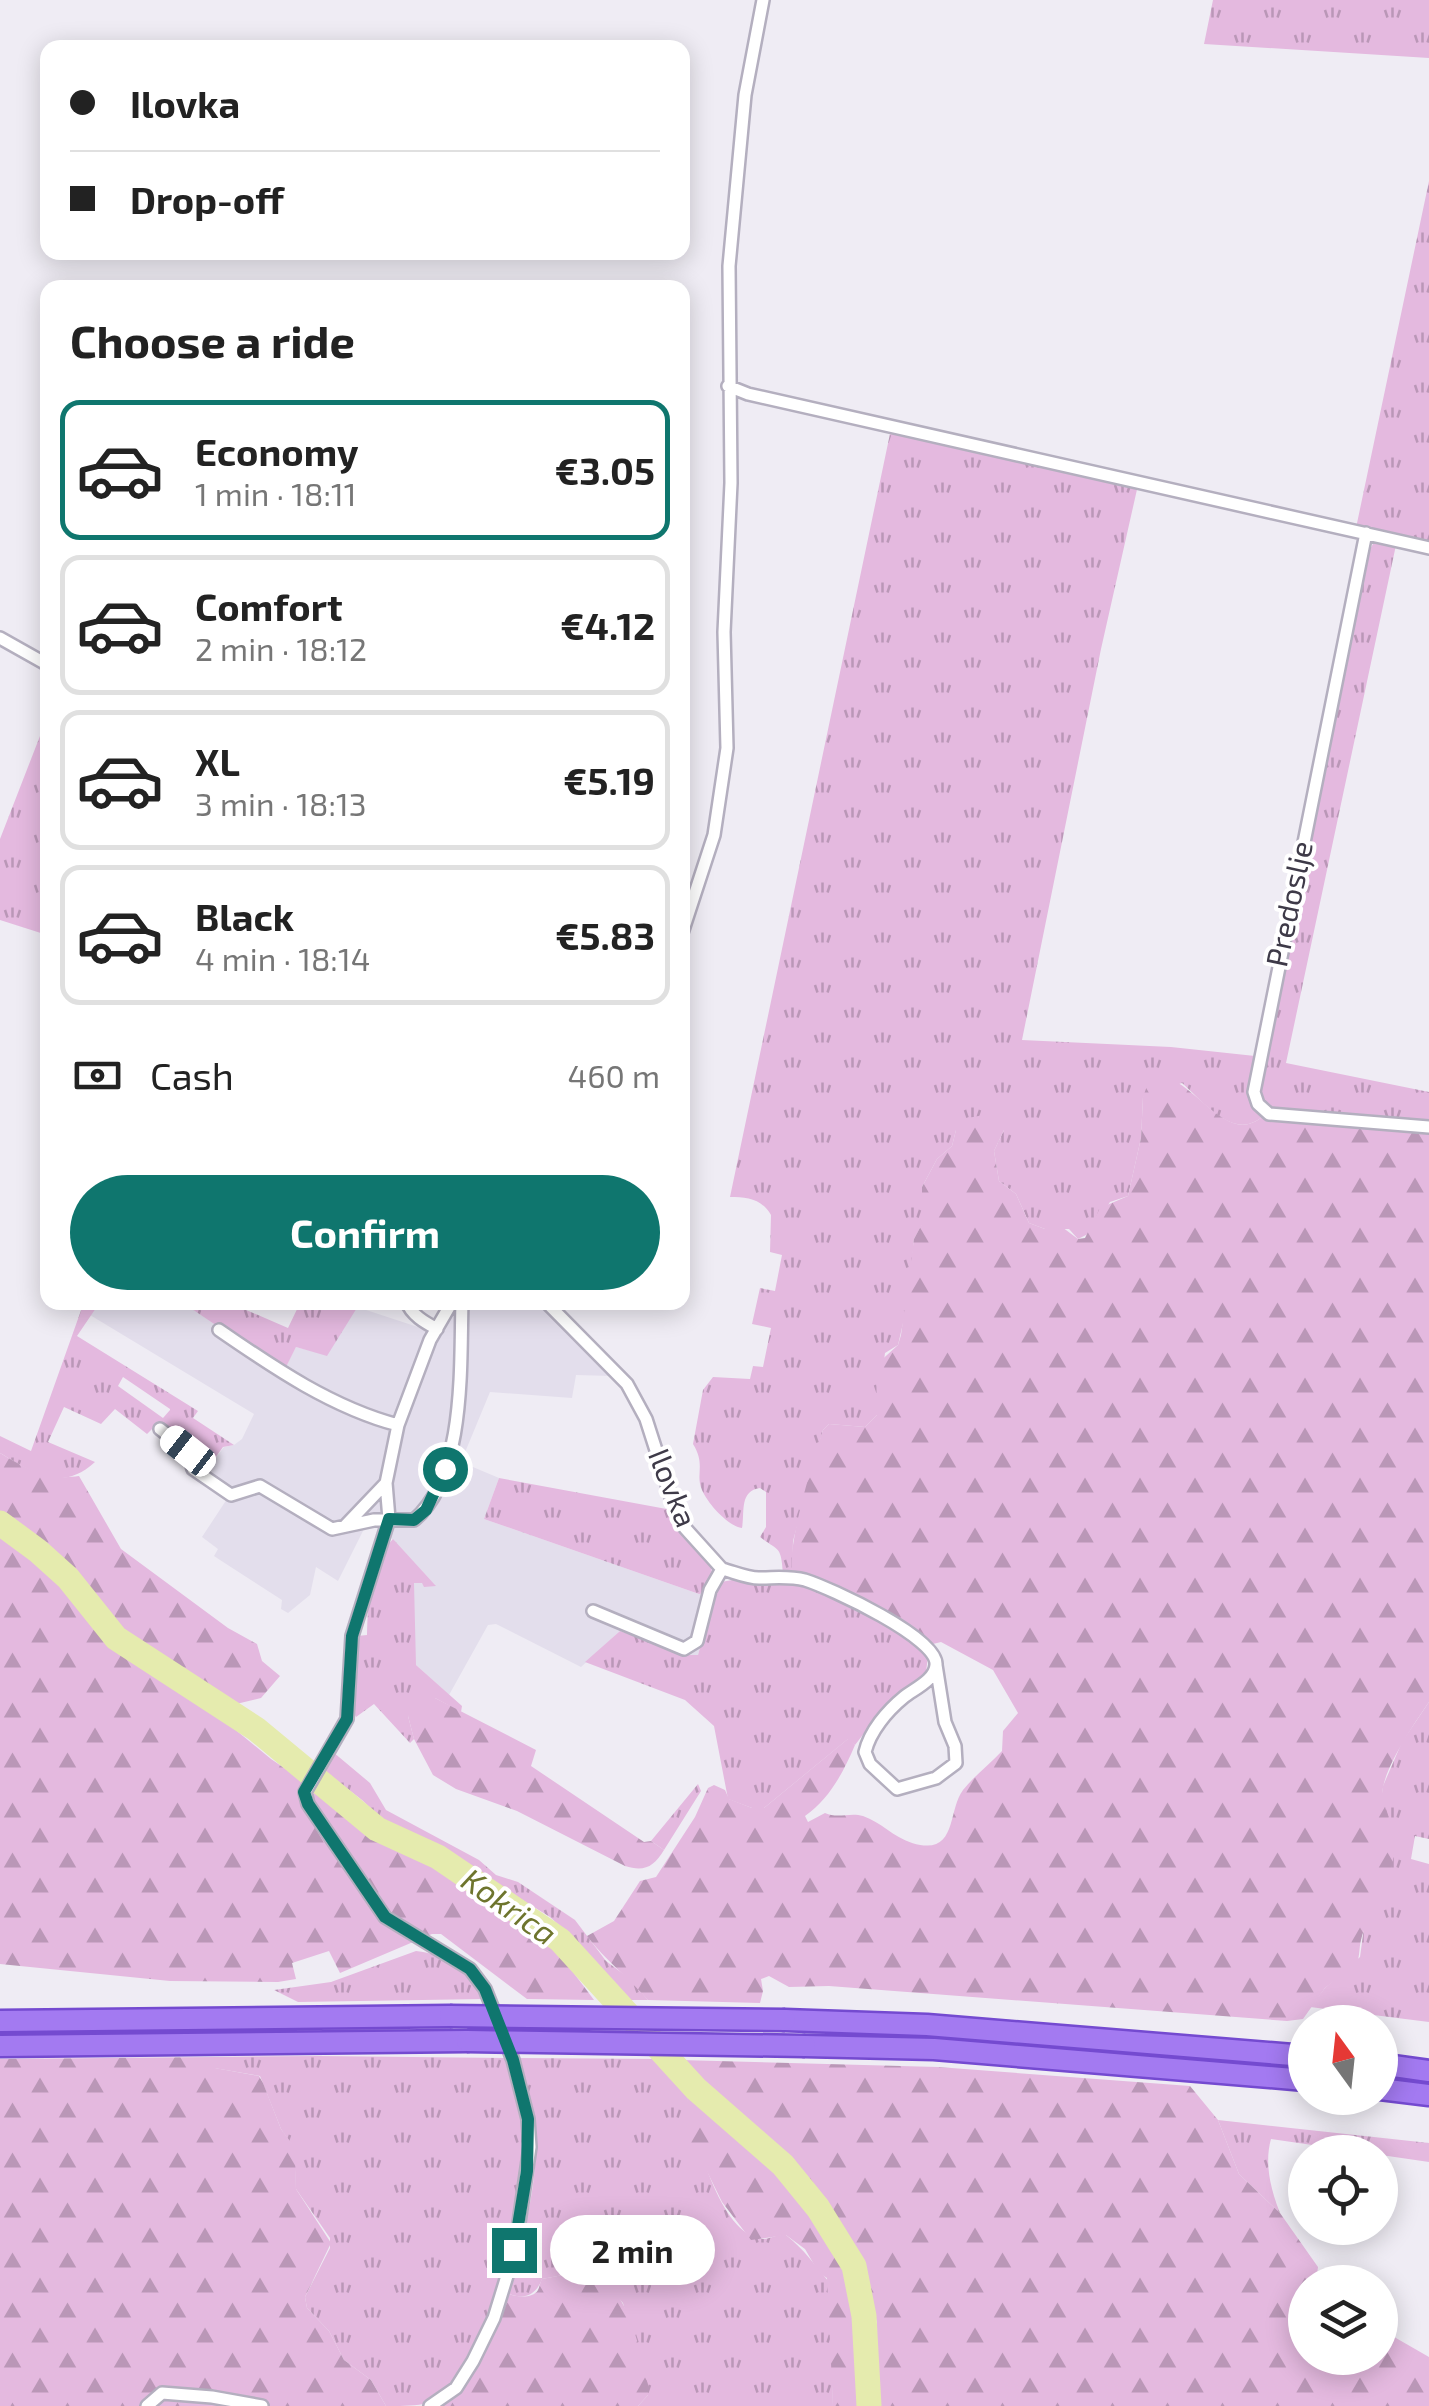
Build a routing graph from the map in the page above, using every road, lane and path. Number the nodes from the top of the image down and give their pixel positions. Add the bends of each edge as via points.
1 (763, 0) edge
2 (728, 386) junction
3 (1366, 533) junction
4 (1429, 548) edge
5 (0, 638) edge
6 (40, 660) edge
7 (690, 910) edge
8 (1429, 1126) edge
9 (411, 1310) edge
10 (448, 1310) edge
11 (462, 1310) edge
12 (554, 1310) edge
13 (437, 1329) junction
14 (219, 1330) dead end
15 (398, 1425) junction
16 (160, 1429) dead end
17 (386, 1483) junction
18 (389, 1519) junction
19 (342, 1529) junction
20 (722, 1569) junction
21 (592, 1611) dead end
22 (936, 1665) junction
23 (0, 2021) edge
24 (0, 2046) edge
25 (1288, 2055) edge
26 (1398, 2067) edge
27 (1429, 2071) edge
28 (1288, 2079) edge
29 (1398, 2092) edge
30 (1429, 2095) edge
31 (147, 2406) edge
32 (262, 2406) edge
33 (430, 2406) edge

1 - 2 street via 738,158
2 - 3 street
2 - 7 street via 728,748 714,836
3 - 4 street
3 - 8 street, Predoslje via 1254,1092 1269,1114
5 - 6 street
9 - 13 street
10 - 13 street
11 - 18 street via 457,1416 445,1469 426,1510 414,1520
12 - 20 street, Ilovka via 627,1384 685,1528
13 - 15 street
14 - 15 street via 290,1378
15 - 17 street
16 - 19 street via 188,1451 193,1468 231,1495 260,1486
17 - 18 street
17 - 19 street
18 - 19 street
18 - 33 street via 352,1636 347,1719 304,1792 385,1917 470,1969 485,1989 528,2119 514,2250 494,2318 456,2388
20 - 21 street via 697,1641 684,1649
20 - 22 street via 829,1590 915,1636 933,1652
22 - 22 street via 869,1736 870,1764 898,1789 936,1778 956,1763
23 - 25 highway, bridge via 785,2020 927,2024
24 - 28 highway, bridge via 804,2046 953,2051
26 - 27 highway
29 - 30 highway
31 - 32 street via 162,2393

